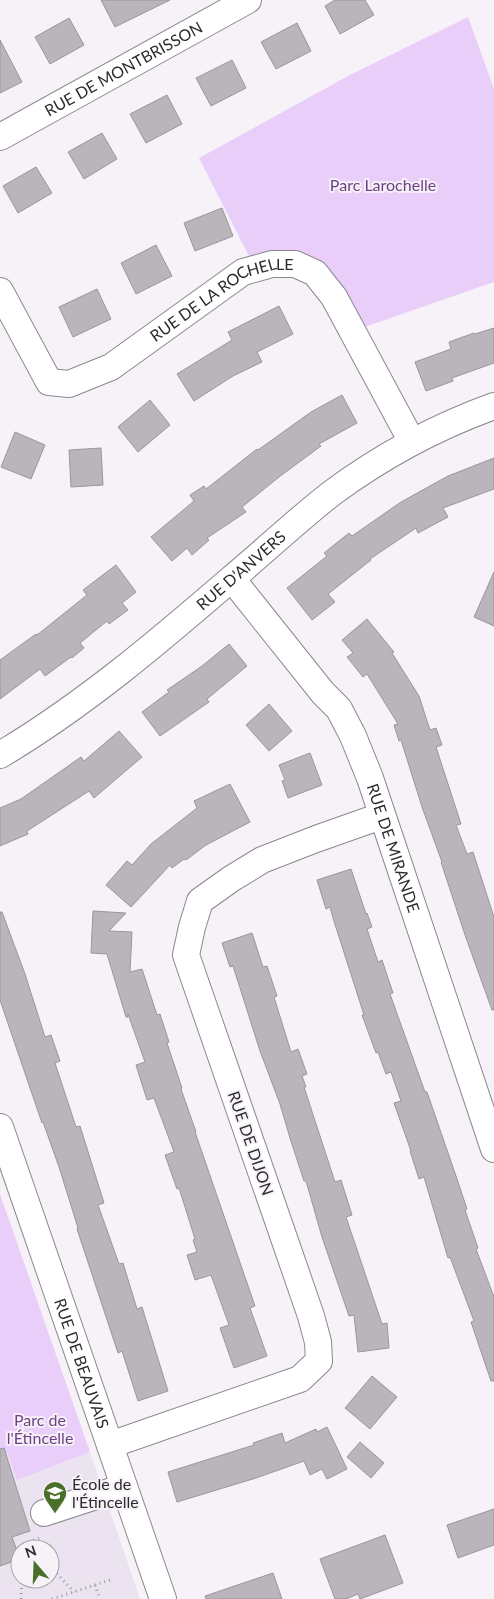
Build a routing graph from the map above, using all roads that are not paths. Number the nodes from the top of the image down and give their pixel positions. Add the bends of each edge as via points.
1 (248, 0) edge
2 (0, 137) edge
3 (0, 291) edge
4 (494, 406) edge
5 (412, 442) junction
6 (232, 579) junction
7 (0, 755) edge
8 (381, 816) junction
9 (0, 1127) edge
10 (494, 1149) edge
11 (110, 1445) junction
12 (124, 1487) junction
13 (44, 1513) dead end
14 (154, 1596) edge

1 - 2 street, RUE DE MONTBRISSON
3 - 5 street, RUE DE LA ROCHELLE via 49,382 69,384 111,367 243,272 272,264 295,264 315,273 334,297
4 - 5 street, RUE D'ANVERS
5 - 6 street, RUE D'ANVERS via 331,494
6 - 7 street, RUE D'ANVERS via 112,679
6 - 8 street, RUE DE MIRANDE via 322,693 339,709 363,761
8 - 10 street, RUE DE MIRANDE
8 - 11 street, RUE DE DIJON via 262,860 200,901 186,955 311,1316 319,1361 300,1379
9 - 11 street, RUE DE BEAUVAIS
11 - 12 street, RUE DE BEAUVAIS
12 - 13 street
12 - 14 street, RUE DE BEAUVAIS

